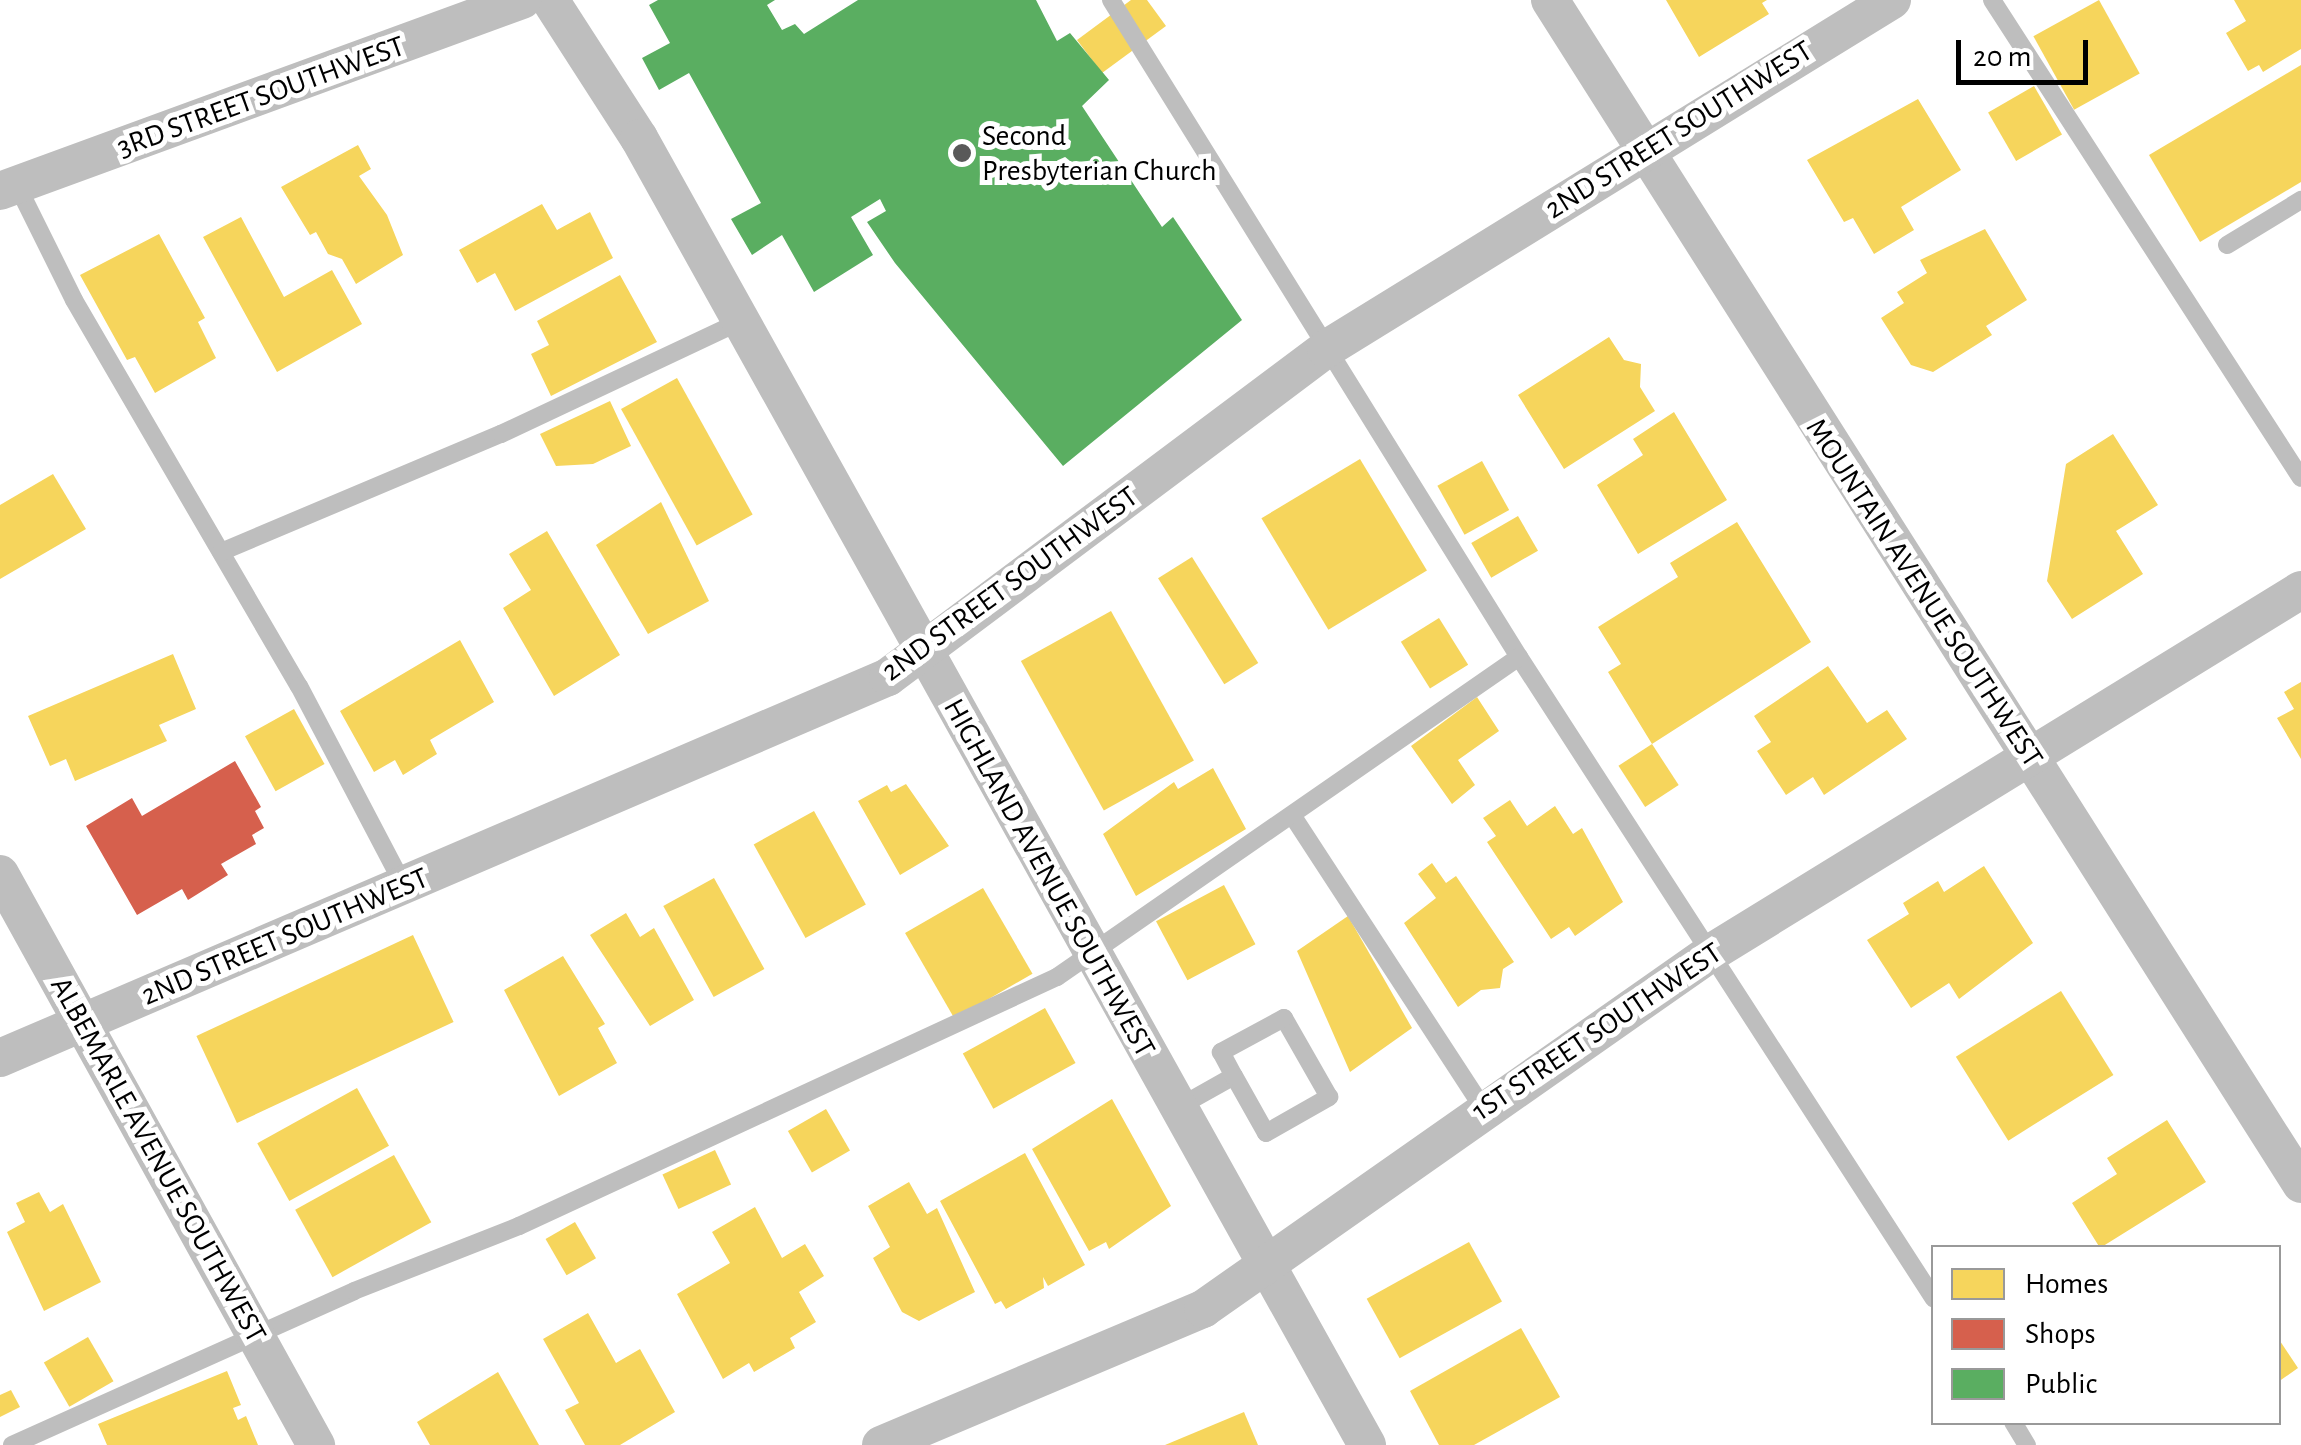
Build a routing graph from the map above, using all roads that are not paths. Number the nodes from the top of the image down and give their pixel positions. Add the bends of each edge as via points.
1 (522, 0) edge
2 (550, 0) edge
3 (1111, 0) edge
4 (1550, 0) edge
5 (1892, 0) edge
6 (1992, 0) edge
7 (1645, 149) junction
8 (8, 188) edge
9 (2301, 200) edge
10 (2227, 246) dead end
11 (742, 321) junction
12 (1326, 349) junction
13 (2301, 478) edge
14 (221, 552) junction
15 (2301, 590) edge
16 (925, 653) junction
17 (1519, 657) junction
18 (2029, 757) junction
19 (1292, 815) junction
20 (0, 874) edge
21 (404, 887) junction
22 (1709, 954) junction
23 (1090, 956) junction
24 (82, 1023) junction
25 (0, 1058) edge
26 (1234, 1076) junction
27 (1176, 1108) junction
28 (1484, 1109) junction
29 (2301, 1184) edge
30 (1266, 1267) junction
31 (1931, 1293) edge
32 (256, 1336) junction
33 (12, 1445) edge
34 (316, 1445) edge
35 (881, 1445) edge
36 (1366, 1445) edge

1 - 8 street, 3RD STREET SOUTHWEST
2 - 11 street, HIGHLAND AVENUE SOUTHWEST via 639,138
3 - 12 lane
4 - 7 street, MOUNTAIN AVENUE SOUTHWEST
5 - 7 street, 2ND STREET SOUTHWEST
6 - 13 lane
7 - 12 street, 2ND STREET SOUTHWEST
7 - 18 street, MOUNTAIN AVENUE SOUTHWEST
8 - 14 lane
9 - 10 lane
11 - 14 lane via 501,434
11 - 16 street, HIGHLAND AVENUE SOUTHWEST
12 - 16 street, 2ND STREET SOUTHWEST
12 - 17 lane
14 - 21 lane
15 - 18 street, 1ST STREET SOUTHWEST
16 - 21 street, 2ND STREET SOUTHWEST via 888,678
16 - 23 street, HIGHLAND AVENUE SOUTHWEST
17 - 19 lane
17 - 22 lane
18 - 22 street, 1ST STREET SOUTHWEST
18 - 29 street, MOUNTAIN AVENUE SOUTHWEST
19 - 23 lane
19 - 28 lane
20 - 24 street, ALBEMARLE AVENUE SOUTHWEST
21 - 24 street, 2ND STREET SOUTHWEST
22 - 28 street, 1ST STREET SOUTHWEST
22 - 31 lane
23 - 27 street, HIGHLAND AVENUE SOUTHWEST
23 - 32 lane via 976,1018 520,1226
24 - 25 street, 2ND STREET SOUTHWEST
24 - 32 street, ALBEMARLE AVENUE SOUTHWEST
26 - 26 lane via 1266,1133 1329,1097 1284,1018 1221,1052
26 - 27 lane
27 - 30 street, HIGHLAND AVENUE SOUTHWEST
28 - 30 street, 1ST STREET SOUTHWEST
30 - 35 street, 1ST STREET SOUTHWEST via 1204,1309
30 - 36 street, HIGHLAND AVENUE SOUTHWEST
32 - 33 lane
32 - 34 street, ALBEMARLE AVENUE SOUTHWEST

